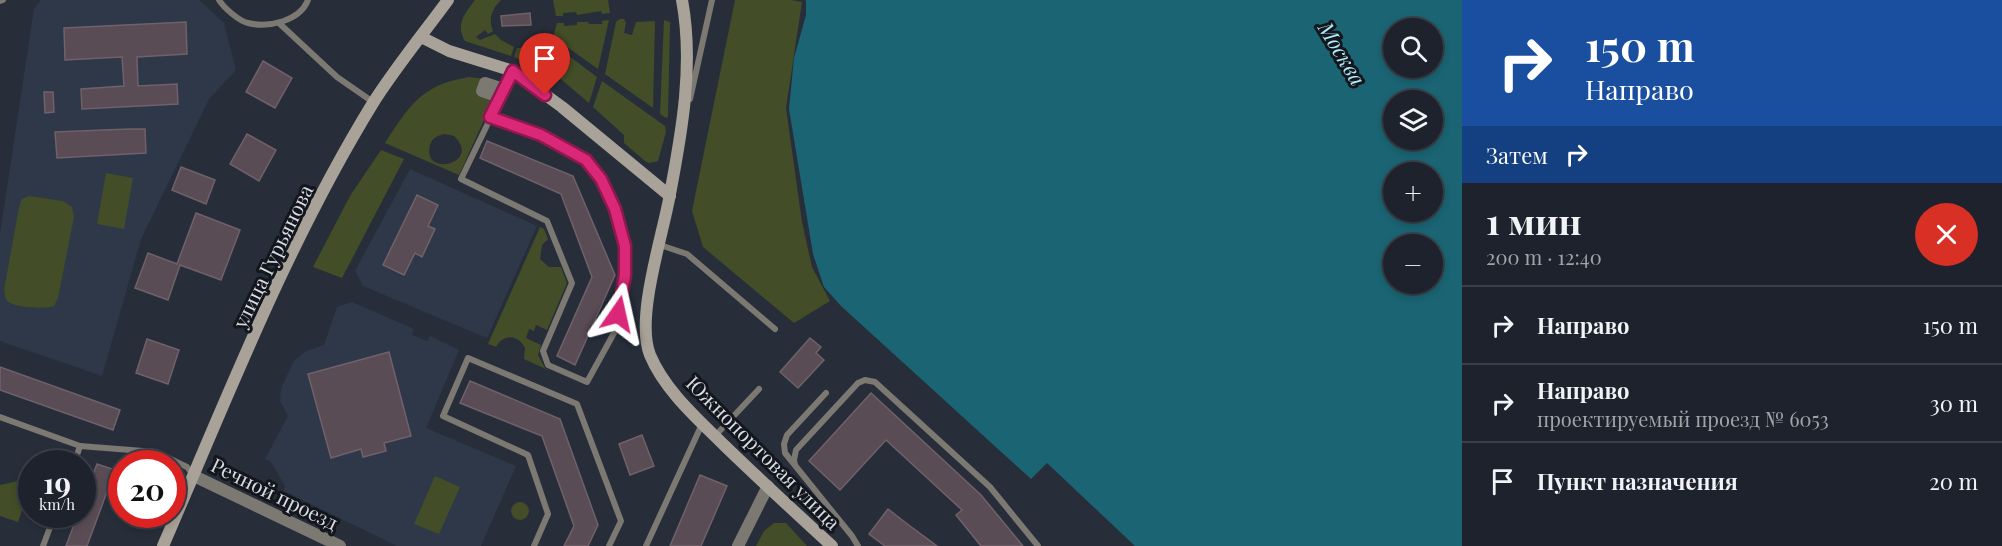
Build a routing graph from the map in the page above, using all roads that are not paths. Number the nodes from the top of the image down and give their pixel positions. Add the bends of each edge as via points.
1 (219, 0) edge
2 (308, 0) edge
3 (448, 0) edge
4 (682, 0) edge
5 (712, 0) edge
6 (280, 24) junction
7 (421, 37) junction
8 (513, 71) junction
9 (374, 102) junction
10 (490, 117) junction
11 (680, 143) junction
12 (670, 196) junction
13 (660, 245) junction
14 (774, 329) dead end
15 (759, 389) dead end
16 (826, 393) dead end
17 (0, 417) edge
18 (702, 423) junction
19 (715, 436) junction
20 (80, 446) junction
21 (79, 450) edge
22 (795, 465) junction
23 (194, 476) junction
24 (768, 486) junction
25 (50, 528) edge
26 (321, 542) edge
27 (43, 546) edge
28 (163, 546) edge
29 (340, 546) edge
30 (534, 546) edge
31 (609, 546) edge
32 (646, 546) edge
33 (738, 546) edge
34 (832, 546) edge
35 (858, 546) edge
36 (1038, 546) edge

1 - 6 lane via 246,23
2 - 6 lane via 305,9
3 - 7 main road, улица Гурьянова
4 - 11 main road, Южнопортовая улица via 687,67
5 - 11 lane
6 - 9 lane via 337,77
7 - 8 main road via 449,51
7 - 9 main road, улица Гурьянова
8 - 10 lane
8 - 12 main road
9 - 23 main road, улица Гурьянова via 280,277
10 - 10 lane via 541,135 586,160 601,179 615,209 625,246 625,275 614,333 587,382 548,365 543,351 572,283 547,221 461,179
11 - 12 main road, Южнопортовая улица
12 - 13 main road, Южнопортовая улица
13 - 14 lane via 687,254
13 - 18 main road, Южнопортовая улица via 650,289 646,343 666,382
15 - 19 lane
16 - 22 lane via 785,438 785,453
17 - 20 lane
18 - 19 main road, Южнопортовая улица
18 - 32 lane
19 - 24 main road, Южнопортовая улица
20 - 21 lane
20 - 23 lane via 156,452 187,467
22 - 35 lane
22 - 36 lane via 796,450 858,383 870,380 990,487
23 - 26 street, Речной проезд
23 - 28 main road, улица Гурьянова
24 - 33 street
24 - 34 main road, Южнопортовая улица
25 - 27 lane
26 - 29 street, Речной проезд
30 - 31 lane via 548,514 528,455 443,416 468,358 578,404 621,520

